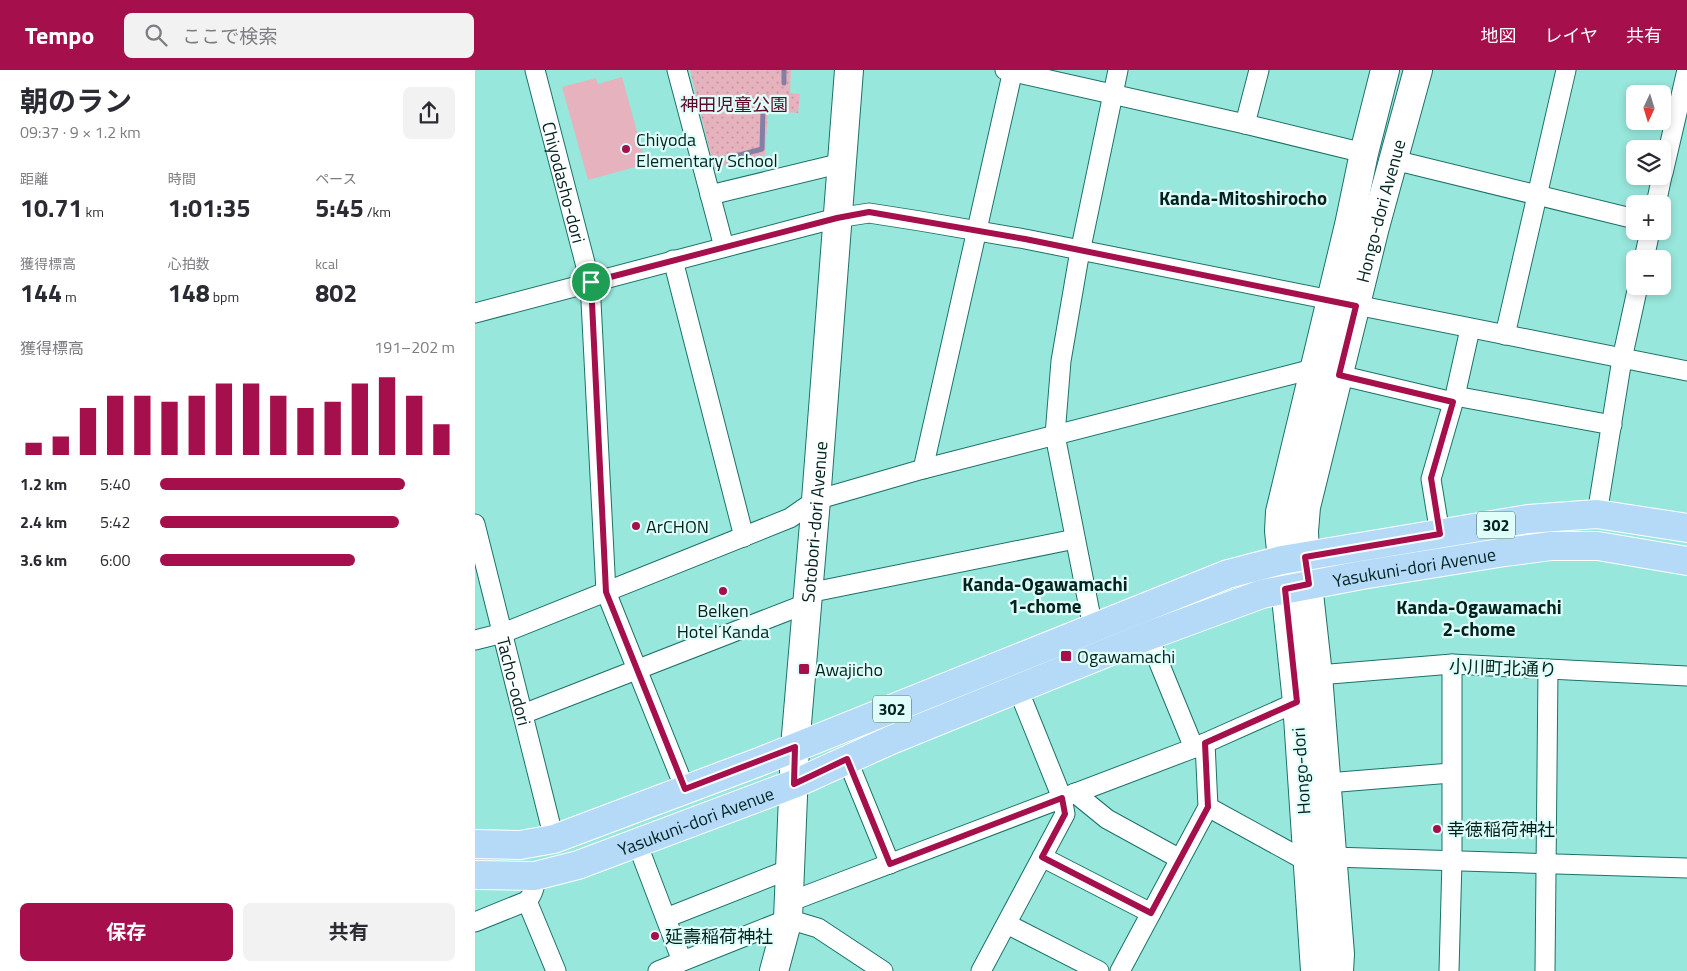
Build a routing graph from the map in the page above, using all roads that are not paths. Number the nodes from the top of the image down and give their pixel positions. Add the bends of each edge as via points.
1 (535, 70) edge
2 (677, 70) edge
3 (849, 70) edge
4 (1118, 70) edge
5 (1259, 70) edge
6 (1385, 70) edge
7 (1418, 70) edge
8 (1566, 70) edge
9 (1687, 70) edge
10 (1010, 71) edge
11 (1113, 95) junction
12 (1245, 124) junction
13 (1671, 140) edge
14 (1365, 153) junction
15 (1394, 160) junction
16 (842, 163) junction
17 (710, 195) junction
18 (1537, 195) junction
19 (1626, 217) edge
20 (837, 218) junction
21 (976, 230) junction
22 (724, 247) junction
23 (1081, 251) junction
24 (673, 260) junction
25 (591, 282) junction
26 (1636, 295) edge
27 (1343, 303) junction
28 (475, 312) edge
29 (1470, 329) junction
30 (1505, 336) junction
31 (1622, 359) junction
32 (1313, 369) junction
33 (1687, 372) edge
34 (1339, 375) junction
35 (1454, 399) junction
36 (1612, 425) junction
37 (1055, 435) junction
38 (923, 469) junction
39 (816, 500) junction
40 (1597, 514) junction
41 (475, 524) edge
42 (1687, 528) edge
43 (1440, 534) junction
44 (744, 537) junction
45 (1075, 539) junction
46 (1293, 558) junction
47 (1687, 561) edge
48 (1297, 587) junction
49 (606, 592) junction
50 (808, 598) junction
51 (1093, 628) junction
52 (503, 633) junction
53 (1148, 636) junction
54 (475, 640) edge
55 (1452, 664) junction
56 (1548, 669) junction
57 (637, 670) junction
58 (1319, 675) junction
59 (1687, 676) edge
60 (1018, 689) junction
61 (1297, 702) junction
62 (523, 714) junction
63 (1200, 745) junction
64 (795, 747) junction
65 (847, 759) junction
66 (1451, 773) junction
67 (794, 784) junction
68 (1327, 784) junction
69 (685, 789) junction
70 (1069, 796) junction
71 (1208, 807) junction
72 (553, 839) junction
73 (637, 843) junction
74 (475, 844) edge
75 (1042, 857) junction
76 (1180, 859) junction
77 (1320, 859) junction
78 (1451, 860) junction
79 (890, 864) junction
80 (1547, 864) junction
81 (1687, 868) edge
82 (790, 869) junction
83 (475, 875) edge
84 (531, 888) junction
85 (788, 910) junction
86 (1151, 913) junction
87 (666, 918) junction
88 (475, 922) edge
89 (1007, 924) junction
90 (682, 961) junction
91 (557, 971) edge
92 (658, 971) edge
93 (774, 971) edge
94 (883, 971) edge
95 (981, 971) edge
96 (1099, 971) edge
97 (1120, 971) edge
98 (1315, 971) edge
99 (1339, 971) edge
100 (1449, 971) edge
101 (1545, 971) edge

1 - 25 street, Chiyodasho-dori
2 - 17 street
3 - 16 main road, Sotobori-dori Avenue
4 - 11 street
5 - 12 street
6 - 14 main road, Hongo-dori Avenue
7 - 15 main road, Hongo-dori Avenue
8 - 18 street
9 - 13 street
10 - 11 street
10 - 21 street
11 - 12 street
11 - 23 street
12 - 14 street
14 - 27 main road, Hongo-dori Avenue via 1349,225
15 - 18 street
15 - 27 main road, Hongo-dori Avenue via 1375,227
16 - 17 street
16 - 20 main road, Sotobori-dori Avenue
17 - 22 street
18 - 19 street
18 - 30 street
20 - 21 street via 869,212
20 - 22 street
20 - 39 main road, Sotobori-dori Avenue
21 - 23 street
21 - 38 street
22 - 24 street
23 - 27 street
23 - 37 street via 1061,361
24 - 25 street
24 - 44 street
25 - 28 street
25 - 49 street, Chiyodasho-dori
26 - 31 street
27 - 29 street
27 - 32 main road, Hongo-dori Avenue
27 - 34 main road, Hongo-dori Avenue
29 - 30 street
29 - 35 street
30 - 31 street
31 - 33 street
31 - 36 street
32 - 37 street
32 - 46 main road, Hongo-dori via 1280,512 1279,531
34 - 35 street
34 - 46 main road, Hongo-dori Avenue via 1306,507 1304,532
35 - 36 street
35 - 43 street via 1431,478
36 - 40 street
37 - 38 street
37 - 45 street
38 - 39 street
39 - 44 street via 791,518
39 - 50 main road, Sotobori-dori Avenue
40 - 42 main road, Yasukuni-dori Avenue / 302
40 - 43 main road, Yasukuni-dori Avenue / 302 via 1528,519
41 - 52 street, Tacho-odori
43 - 46 main road, Yasukuni-dori Avenue / 302
44 - 49 street
45 - 50 street
45 - 51 street
46 - 48 main road, Hongo-dori
46 - 51 main road, Yasukuni-dori Avenue / 302 via 1228,574
47 - 48 main road, Yasukuni-dori Avenue / 302 via 1598,546 1551,546
48 - 53 main road, Yasukuni-dori Avenue / 302 via 1239,601
48 - 58 main road, Hongo-dori
48 - 61 main road, Hongo-dori
49 - 52 street
49 - 57 street, Chiyodasho-dori
50 - 57 street
50 - 64 main road, Sotobori-dori Avenue
51 - 64 main road, Yasukuni-dori Avenue / 302
52 - 54 street
52 - 62 street, Tacho-odori
53 - 60 main road, Yasukuni-dori Avenue / 302
53 - 63 street
55 - 56 street, 小川町北通り
55 - 58 street, 小川町北通り
55 - 66 street
56 - 59 street, 小川町北通り
56 - 80 street
57 - 62 street
57 - 69 street, Chiyodasho-dori
58 - 68 main road, Hongo-dori
60 - 65 main road, Yasukuni-dori Avenue / 302
60 - 70 street
61 - 63 street
61 - 77 main road, Hongo-dori
62 - 72 street, Tacho-odori
63 - 70 street
63 - 71 street
64 - 67 main road, Sotobori-dori Avenue
64 - 69 main road, Yasukuni-dori Avenue / 302
65 - 67 main road, Yasukuni-dori Avenue / 302
65 - 79 street
66 - 68 street
66 - 78 street
67 - 73 main road, Yasukuni-dori Avenue / 302
67 - 82 main road, Sotobori-dori Avenue
68 - 77 main road, Hongo-dori
69 - 72 main road, Yasukuni-dori Avenue / 302
70 - 75 street via 1065,814
70 - 76 street
70 - 79 street
71 - 76 street
71 - 77 street
72 - 74 main road, Yasukuni-dori Avenue / 302 via 520,845
73 - 84 main road, Yasukuni-dori Avenue / 302 via 577,865
73 - 87 street
75 - 86 street
75 - 89 street
76 - 86 street
77 - 78 street
77 - 98 main road, Hongo-dori
77 - 99 main road, Hongo-dori via 1340,954
78 - 80 street
78 - 100 street
79 - 85 street
80 - 81 street
80 - 101 street
82 - 85 main road, Sotobori-dori Avenue
82 - 87 street
83 - 84 main road, Yasukuni-dori Avenue / 302
84 - 88 street
84 - 91 street
85 - 90 street
85 - 93 main road, Sotobori-dori Avenue
85 - 94 street
86 - 97 street
87 - 90 street
89 - 95 street
89 - 96 street
90 - 92 street

